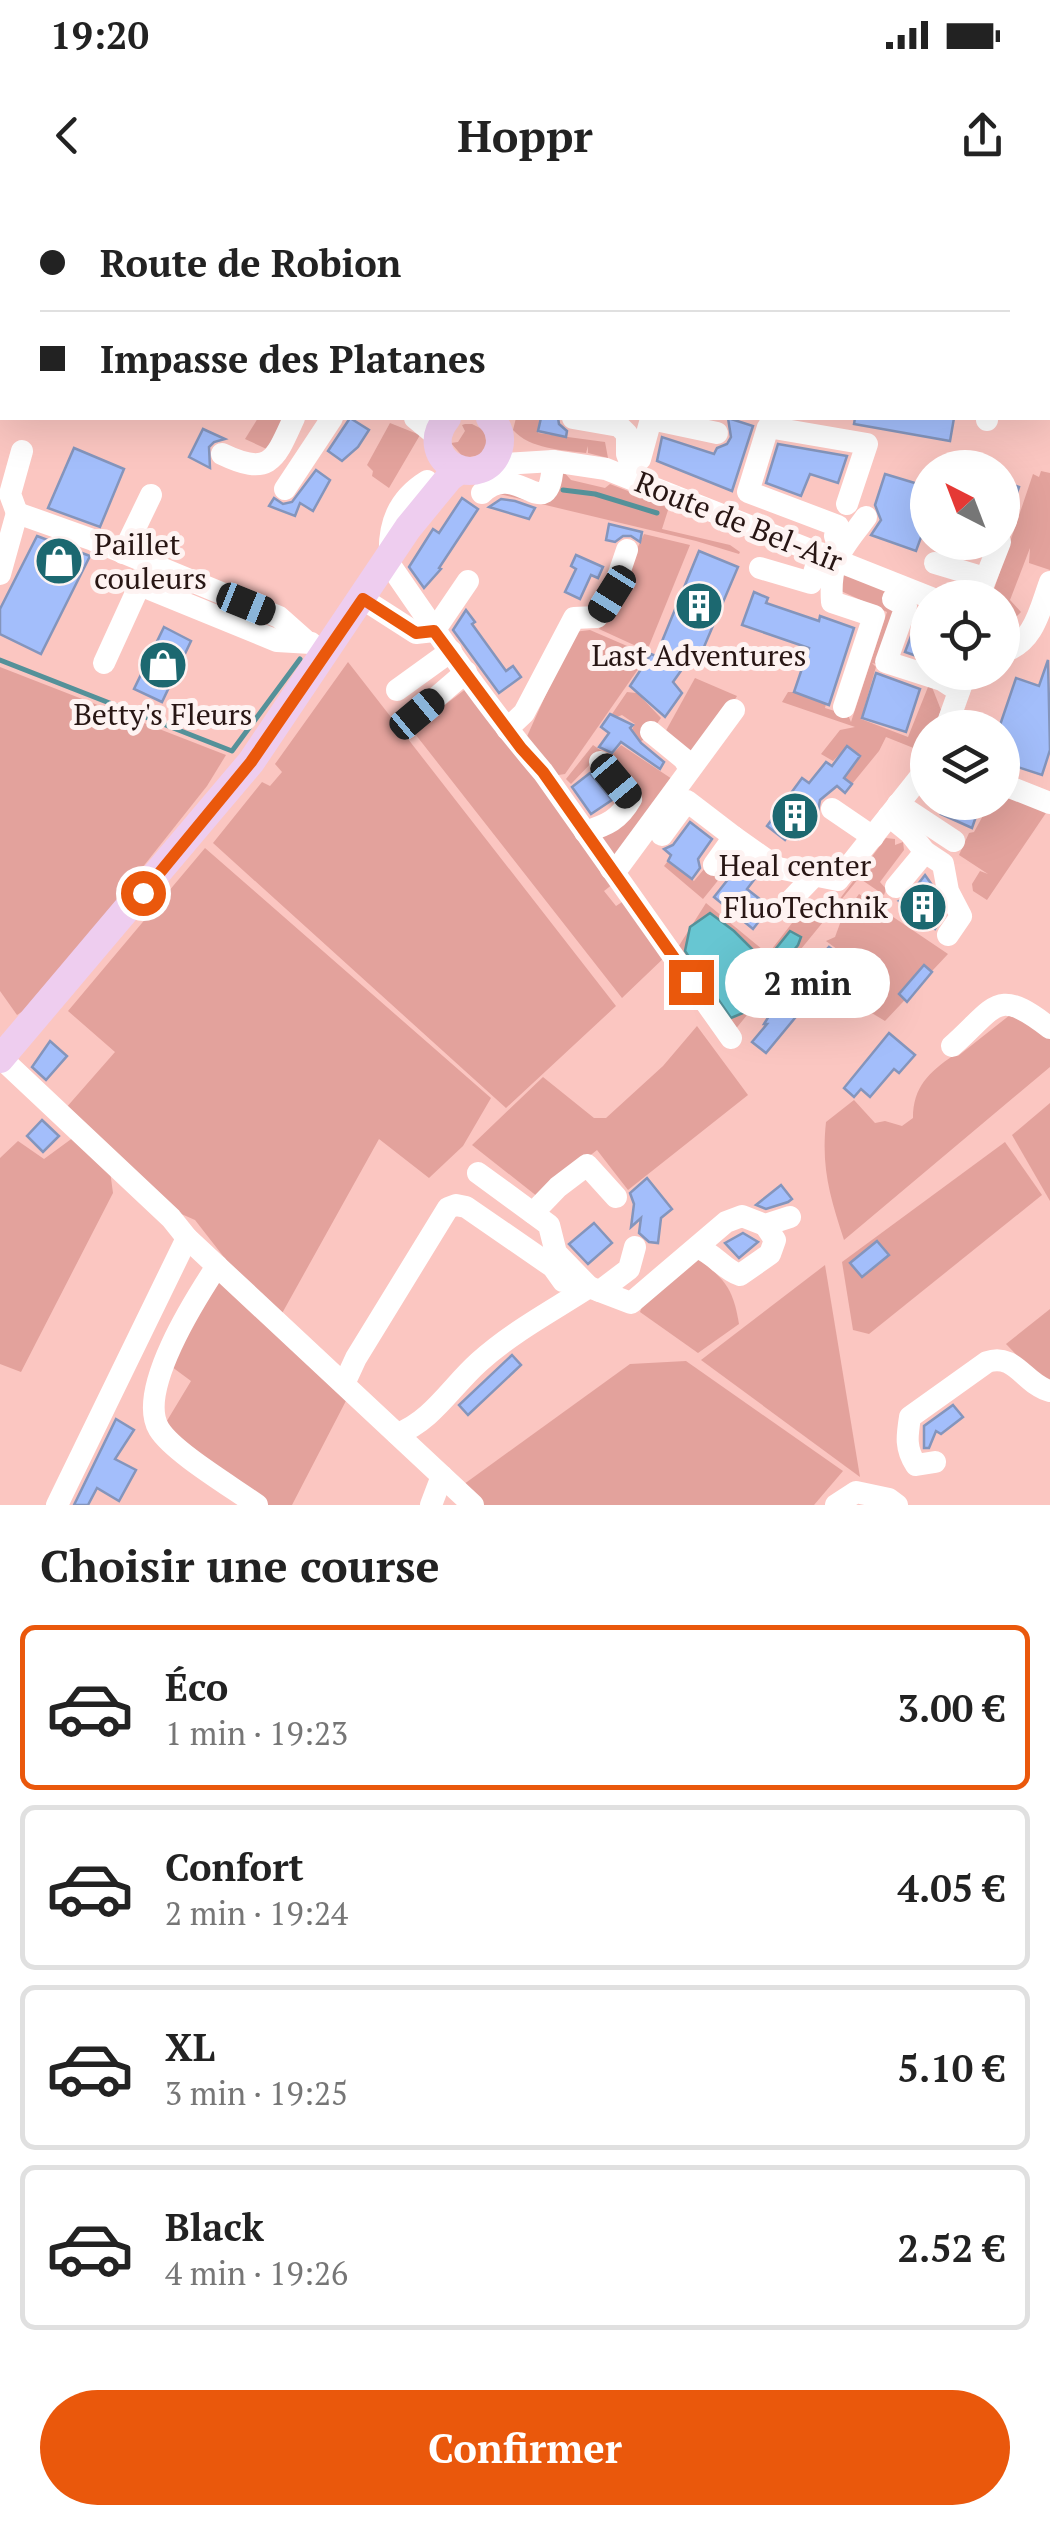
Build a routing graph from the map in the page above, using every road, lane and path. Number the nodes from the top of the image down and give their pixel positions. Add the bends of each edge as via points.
1 (293, 420) edge
2 (331, 420) edge
3 (418, 420) edge
4 (584, 420) edge
5 (651, 420) edge
6 (656, 420) edge
7 (496, 424) edge
8 (718, 433) dead end
9 (454, 448) edge
10 (22, 451) dead end
11 (222, 454) dead end
12 (548, 461) junction
13 (630, 472) junction
14 (428, 481) junction
15 (286, 490) dead end
16 (482, 494) dead end
17 (151, 495) dead end
18 (16, 513) junction
19 (408, 528) junction
20 (627, 550) dead end
21 (123, 552) junction
22 (832, 554) junction
23 (389, 560) junction
24 (935, 563) dead end
25 (760, 568) dead end
26 (0, 574) edge
27 (145, 574) junction
28 (967, 580) edge
29 (468, 581) dead end
30 (1050, 582) edge
31 (910, 589) edge
32 (363, 599) junction
33 (894, 600) dead end
34 (434, 631) junction
35 (1020, 643) edge
36 (317, 645) junction
37 (451, 651) junction
38 (104, 663) dead end
39 (910, 668) edge
40 (466, 672) junction
41 (397, 690) dead end
42 (844, 707) dead end
43 (734, 710) dead end
44 (417, 714) dead end
45 (507, 729) junction
46 (652, 732) dead end
47 (600, 762) dead end
48 (690, 769) junction
49 (910, 790) edge
50 (1020, 791) edge
51 (1050, 803) edge
52 (832, 810) dead end
53 (894, 810) junction
54 (585, 832) junction
55 (662, 834) dead end
56 (872, 836) junction
57 (734, 837) junction
58 (954, 841) dead end
59 (925, 852) junction
60 (714, 865) dead end
61 (611, 869) junction
62 (813, 877) junction
63 (896, 887) dead end
64 (791, 900) dead end
65 (948, 935) dead end
66 (1050, 1028) edge
67 (731, 1038) dead end
68 (952, 1046) dead end
69 (0, 1059) edge
70 (478, 1172) dead end
71 (616, 1197) dead end
72 (533, 1213) junction
73 (790, 1217) dead end
74 (765, 1225) junction
75 (187, 1238) junction
76 (635, 1246) dead end
77 (698, 1248) junction
78 (217, 1266) junction
79 (588, 1291) junction
80 (344, 1384) junction
81 (1050, 1391) edge
82 (397, 1434) junction
83 (934, 1462) dead end
84 (442, 1476) junction
85 (58, 1505) edge
86 (256, 1505) edge
87 (430, 1505) edge
88 (474, 1505) edge
89 (836, 1505) edge
90 (897, 1505) edge

1 - 11 street via 268,464 258,467
2 - 15 street
3 - 9 street
4 - 13 street via 619,426 626,434
5 - 13 street
6 - 8 street
7 - 9 main road via 498,449
7 - 12 street, Route de Bel-Air
9 - 12 street, Route de Bel-Air
9 - 14 main road
9 - 19 main road via 449,478
10 - 18 street via 10,494
12 - 13 street, Route de Bel-Air
12 - 16 street via 548,487 539,494 499,481
13 - 22 street, Route de Bel-Air
14 - 19 main road
14 - 23 street via 410,492 389,531
17 - 21 street
18 - 21 street
18 - 26 street
19 - 23 main road
20 - 45 street via 598,617 574,618 524,713
21 - 27 street
22 - 22 street via 838,526 748,492 768,427 867,444 857,510
22 - 25 street via 811,583
22 - 31 street, Route de Bel-Air
22 - 42 street via 832,602 874,616
23 - 32 main road
23 - 34 street
24 - 28 street
27 - 36 street via 277,640
27 - 38 street
29 - 34 street
30 - 35 street
32 - 34 street via 416,633
32 - 36 main road
33 - 39 street via 906,606 886,662
34 - 37 street
36 - 69 main road via 251,762
37 - 40 street
37 - 41 street
40 - 44 street
40 - 45 street
43 - 48 street
45 - 54 street
46 - 48 street
47 - 54 street via 632,799 609,824
48 - 61 street
49 - 53 street
50 - 51 street
52 - 56 street
53 - 56 street
53 - 58 street
53 - 59 street
54 - 61 street
55 - 57 street via 687,801
56 - 62 street via 838,880
57 - 60 street
57 - 62 street via 778,868
59 - 63 street
59 - 65 street via 943,864 961,916
61 - 67 street
62 - 64 street
66 - 68 street via 1008,1002
69 - 75 street
70 - 72 street
71 - 72 street via 588,1165
72 - 79 street via 549,1225 556,1252
73 - 74 street
74 - 77 street via 742,1216
74 - 77 street via 775,1240 770,1254 740,1276
75 - 78 street
75 - 85 street
76 - 79 street via 628,1269
77 - 79 street via 632,1303
78 - 80 street
78 - 86 street via 155,1385 156,1425
79 - 80 street via 466,1207 448,1208
79 - 82 street via 509,1337 412,1428
80 - 82 street
81 - 83 street via 1010,1361 987,1362 910,1417 909,1455 916,1465
82 - 84 street
84 - 87 street
84 - 88 street
89 - 90 street via 856,1492

